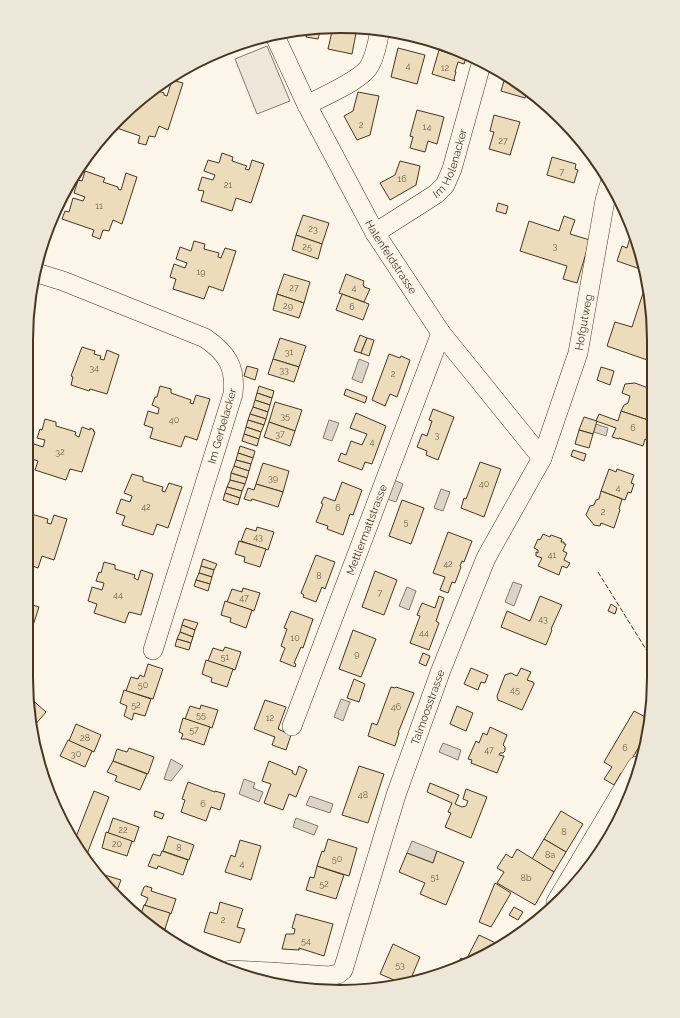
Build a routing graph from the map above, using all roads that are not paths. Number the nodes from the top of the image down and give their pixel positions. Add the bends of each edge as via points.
1 (379, 36) edge
2 (277, 40) edge
3 (480, 67) edge
4 (307, 105) junction
5 (608, 191) edge
6 (375, 233) junction
7 (40, 274) edge
8 (441, 333) junction
9 (542, 458) junction
10 (153, 650) dead end
11 (292, 726) dead end
12 (632, 775) edge
13 (566, 886) edge
14 (247, 971) edge

1 - 4 street via 370,66 361,76
2 - 4 street, Halenfeldstrasse
3 - 6 street, Im Holenacker via 452,170 445,185 436,194
4 - 6 street, Halenfeldstrasse
5 - 9 street, Hofgutweg via 578,353
6 - 8 street, Halenfeldstrasse
7 - 10 street, Im Gerbelacker via 205,338 219,348 232,373 233,394
8 - 9 street, Halenfeldstrasse
8 - 11 street, Mettlermattstrasse
9 - 14 street, Talmoosstrasse via 486,558 441,670 396,795 343,970 329,976
12 - 13 street

